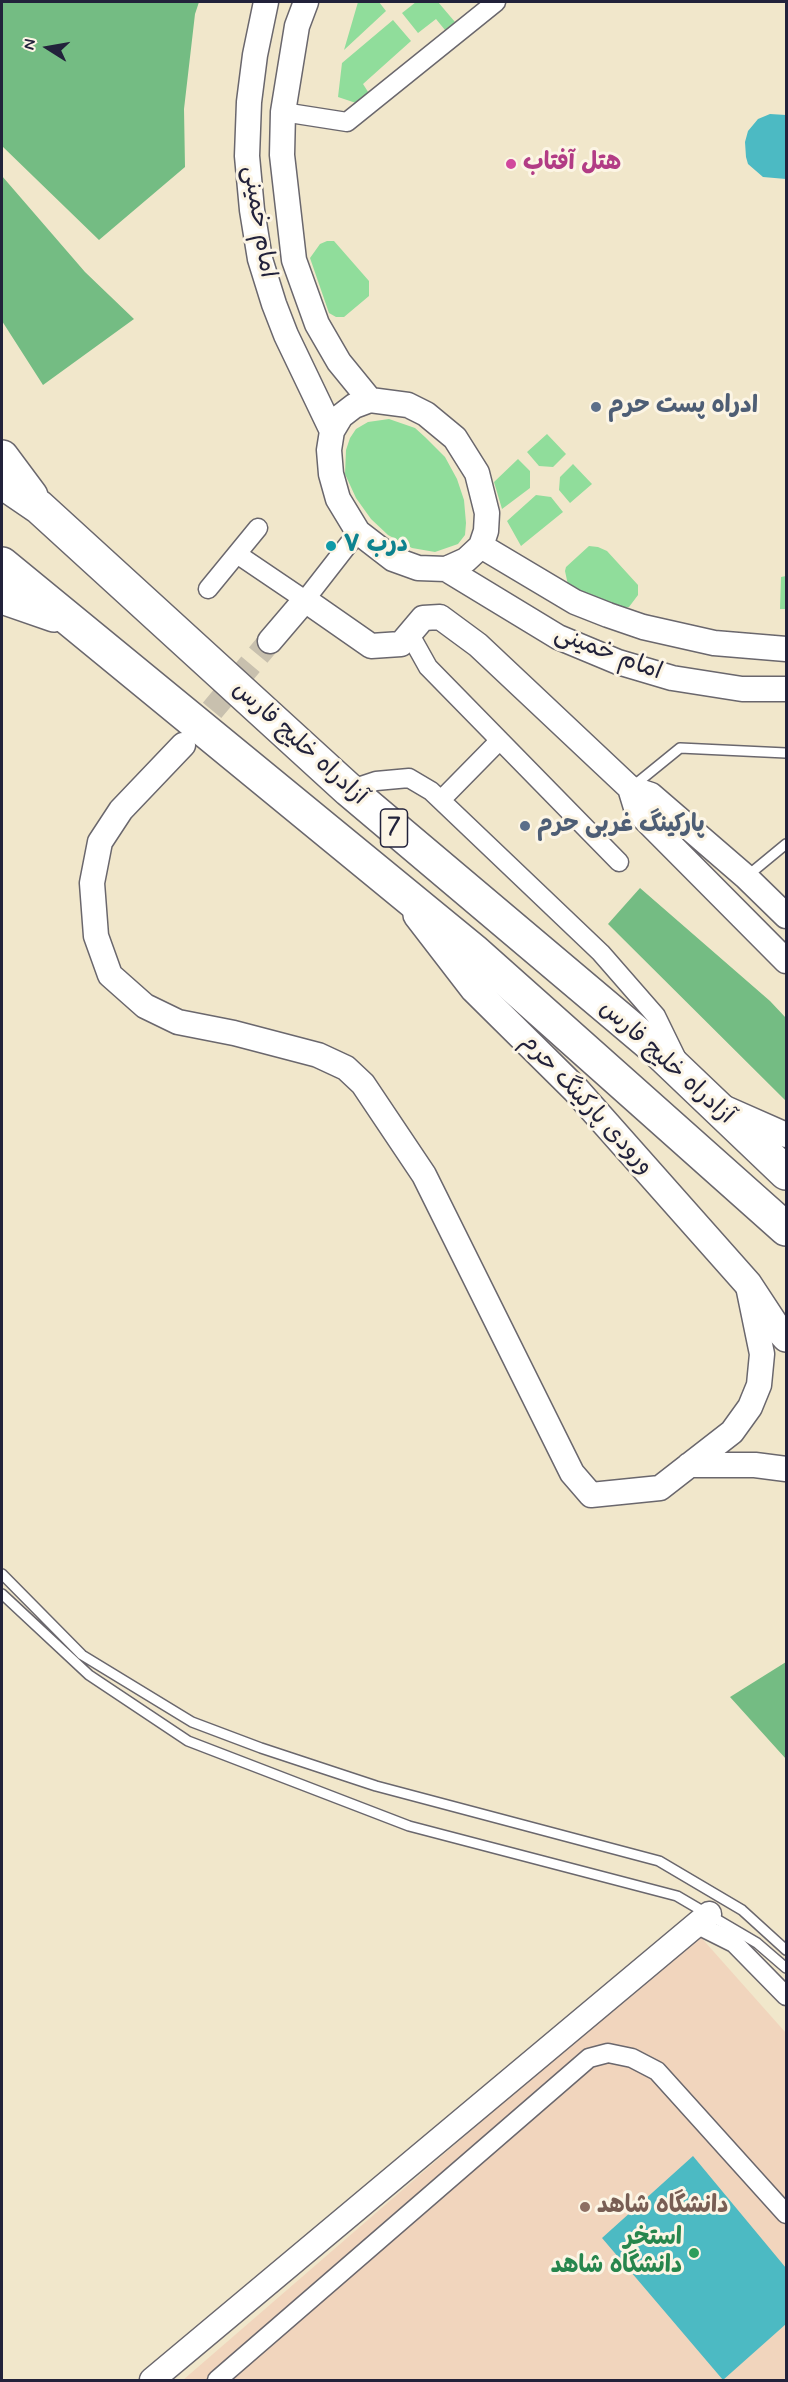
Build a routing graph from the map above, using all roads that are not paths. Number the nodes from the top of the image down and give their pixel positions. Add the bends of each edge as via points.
1 (266, 2) edge
2 (306, 2) edge
3 (496, 2) edge
4 (283, 112) junction
5 (370, 400) junction
6 (332, 431) junction
7 (2, 457) edge
8 (2, 482) edge
9 (39, 507) junction
10 (258, 528) dead end
11 (358, 531) junction
12 (481, 546) junction
13 (237, 554) junction
14 (2, 564) edge
15 (447, 569) junction
16 (208, 589) dead end
17 (2, 597) edge
18 (304, 600) junction
19 (76, 624) junction
20 (409, 633) junction
21 (270, 641) tunnel mouth
22 (786, 650) edge
23 (786, 689) edge
24 (499, 741) junction
25 (183, 745) tunnel mouth
26 (786, 753) edge
27 (630, 788) junction
28 (349, 790) junction
29 (441, 800) junction
30 (786, 844) edge
31 (619, 862) dead end
32 (746, 877) junction
33 (393, 884) junction
34 (784, 910) edge
35 (786, 961) edge
36 (686, 1078) junction
37 (711, 1102) junction
38 (786, 1135) edge
39 (786, 1173) edge
40 (786, 1229) edge
41 (748, 1284) junction
42 (783, 1336) edge
43 (689, 1465) junction
44 (786, 1468) edge
45 (2, 1574) edge
46 (2, 1594) edge
47 (702, 1919) junction
48 (786, 1950) edge
49 (786, 1968) edge
50 (786, 1996) edge
51 (786, 2214) edge
52 (152, 2380) edge
53 (217, 2380) edge

1 - 6 street, امام خمینی via 249,102 247,156 252,210 260,259 274,304
2 - 4 street, امام خمینی via 297,26
3 - 4 street via 347,122
4 - 5 street, امام خمینی via 282,156 294,260 317,324 339,362
5 - 6 street via 341,416
5 - 12 street via 408,405 455,438 477,473 484,500 486,531
6 - 11 street via 331,474 338,499
7 - 9 highway
8 - 9 highway, آزادراه خلیج فارس / 7
9 - 28 highway, آزادراه خلیج فارس / 7
10 - 13 street
11 - 15 street via 393,559 418,568
11 - 18 street
12 - 15 street via 466,560
12 - 22 street, امام خمینی via 575,602 643,627 714,643
13 - 16 street
13 - 18 street
14 - 19 highway, آزادراه خلیج فارس / 7
15 - 23 street, امام خمینی via 558,637 618,662 672,678 742,689
17 - 19 highway
18 - 20 street via 371,646 401,644
18 - 21 street
19 - 33 highway, آزادراه خلیج فارس / 7
20 - 24 street via 428,667
20 - 27 street via 423,618 440,617 478,645
24 - 29 street
24 - 31 street
25 - 43 street via 121,810 100,842 92,882 94,915 96,936 110,975 145,1006 178,1022 318,1054 346,1068 363,1084 424,1175 572,1473 591,1495 660,1488
26 - 27 lane via 680,748
27 - 32 street via 651,795
27 - 35 street via 637,811
28 - 29 street via 376,781 409,778
28 - 36 highway, آزادراه خلیج فارس / 7
29 - 36 street via 602,953 656,1016
30 - 32 lane
32 - 34 street
33 - 40 highway, آزادراه خلیج فارس / 7
33 - 41 main road, ورودی پارکینگ حرم via 474,989 576,1090
36 - 37 highway, آزادراه خلیج فارس / 7
37 - 38 street
37 - 39 highway, آزادراه خلیج فارس / 7
41 - 42 main road, ورودی پارکینگ حرم
41 - 43 street via 762,1354 759,1385 750,1407 732,1432
43 - 44 street
45 - 48 lane via 82,1655 192,1722 376,1786 659,1861 742,1910
46 - 47 lane via 90,1675 188,1741 410,1826 677,1896
47 - 49 lane via 757,1942
47 - 50 street via 734,1943
47 - 52 street
51 - 53 street via 657,2071 632,2058 608,2053 589,2058

